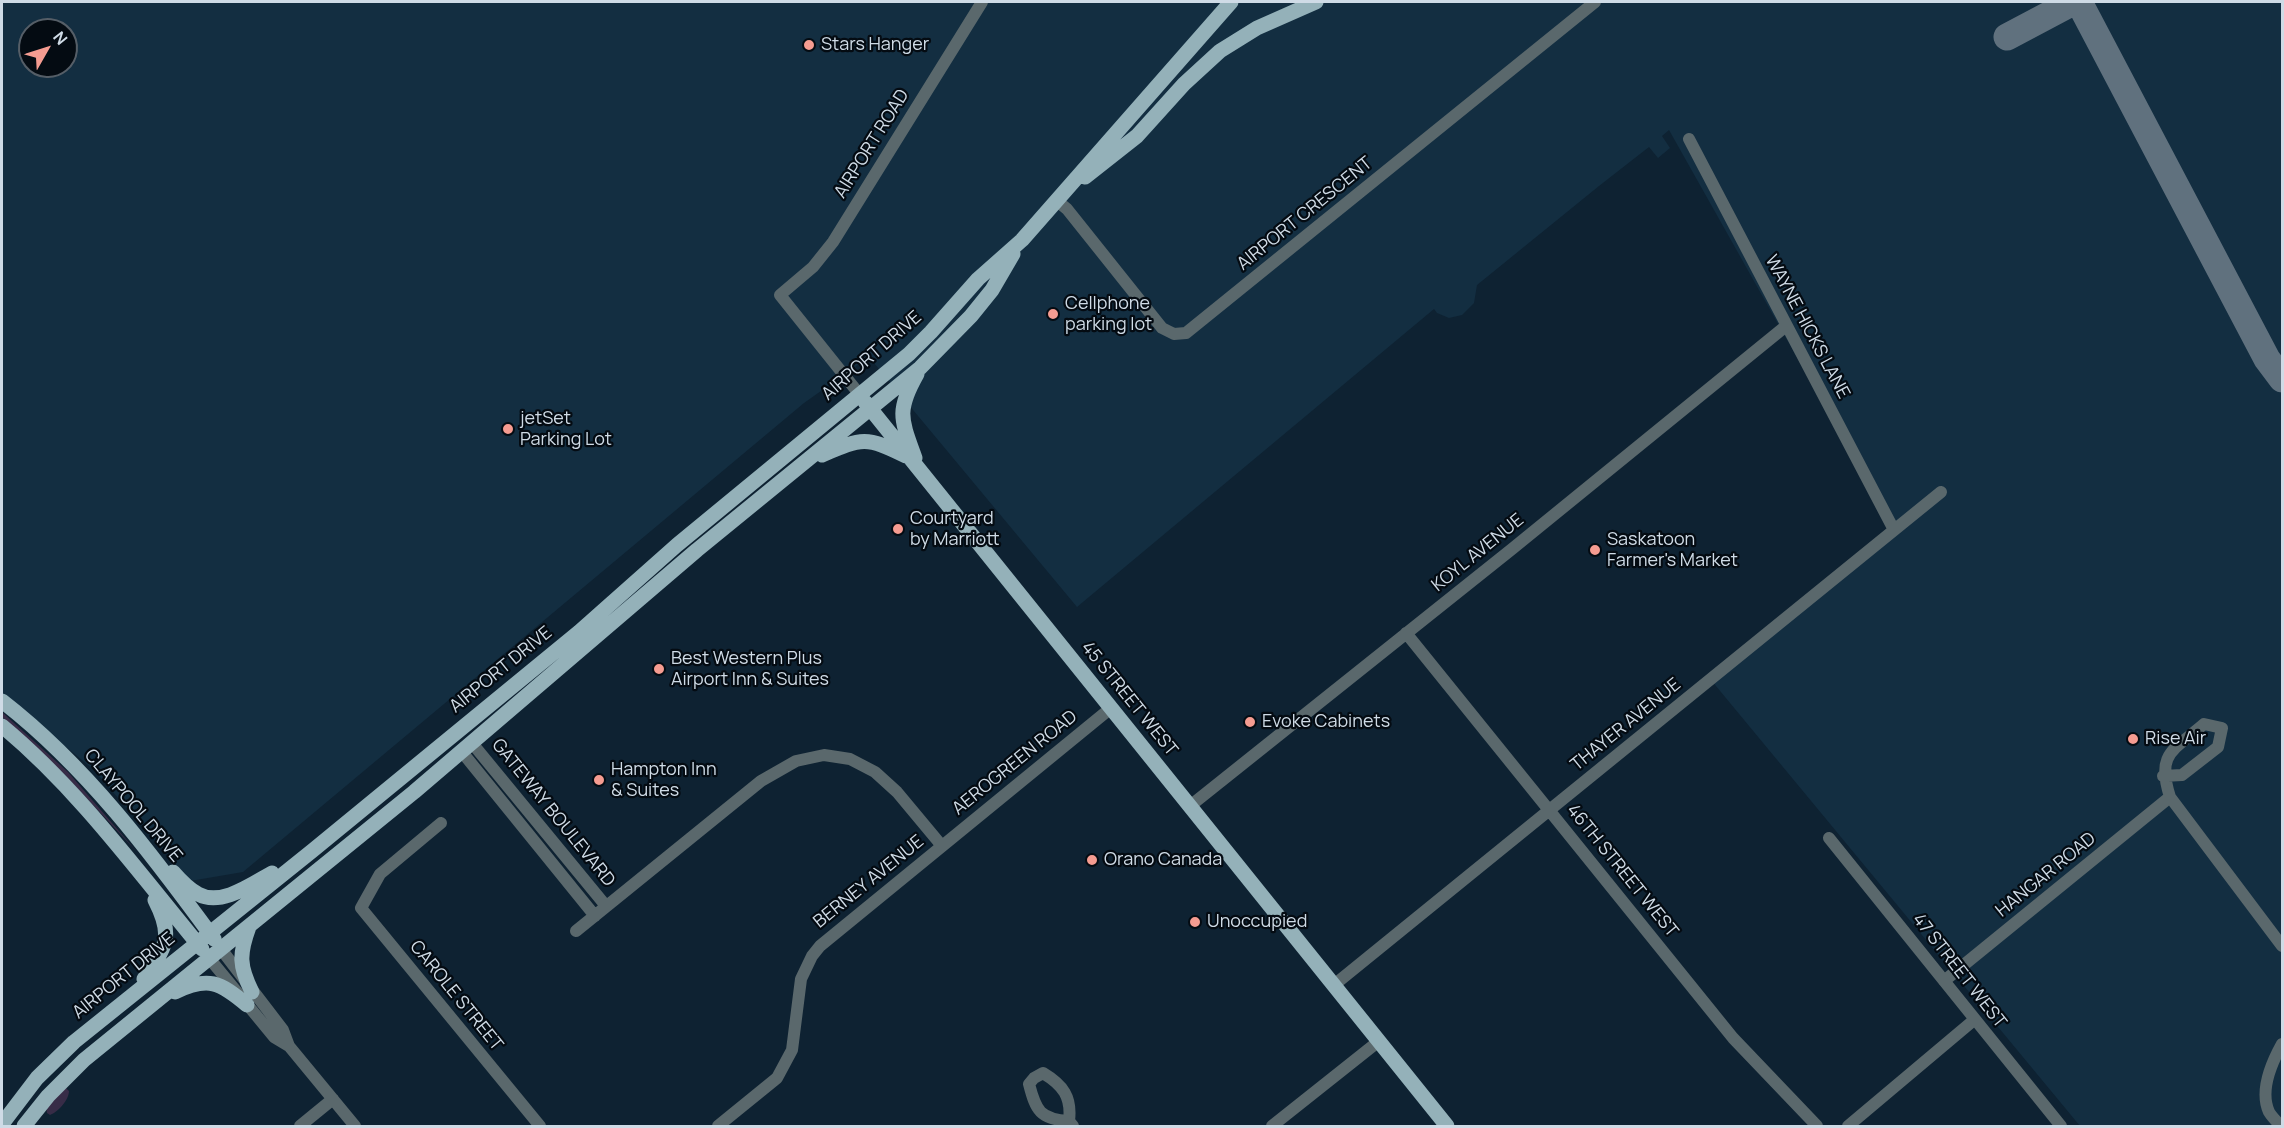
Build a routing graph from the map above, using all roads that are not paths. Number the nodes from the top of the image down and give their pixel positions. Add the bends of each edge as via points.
1 (982, 2) edge
2 (1231, 2) edge
3 (1316, 2) edge
4 (1595, 2) edge
5 (1689, 139) dead end
6 (1060, 197) junction
7 (1022, 240) junction
8 (780, 295) joint
9 (1786, 326) junction
10 (920, 368) junction
11 (860, 394) junction
12 (870, 408) junction
13 (805, 462) junction
14 (915, 464) junction
15 (1941, 492) dead end
16 (1894, 530) junction
17 (1406, 633) junction
18 (2, 701) edge
19 (1111, 708) junction
20 (2, 726) edge
21 (467, 747) junction
22 (2163, 776) junction
23 (2170, 797) junction
24 (1190, 806) junction
25 (1549, 810) junction
26 (441, 823) dead end
27 (1829, 838) dead end
28 (142, 844) junction
29 (942, 846) junction
30 (312, 851) junction
31 (134, 866) junction
32 (606, 906) junction
33 (595, 916) junction
34 (250, 925) junction
35 (576, 931) dead end
36 (209, 932) junction
37 (196, 942) junction
38 (2283, 946) edge
39 (215, 954) junction
40 (1944, 981) junction
41 (1334, 985) junction
42 (136, 991) junction
43 (250, 998) junction
44 (149, 1007) junction
45 (1974, 1020) junction
46 (1379, 1041) junction
47 (2283, 1044) edge
48 (333, 1100) junction
49 (2, 1124) edge
50 (24, 1126) edge
51 (300, 1126) edge
52 (355, 1126) edge
53 (540, 1126) edge
54 (718, 1126) edge
55 (1272, 1126) edge
56 (1447, 1126) edge
57 (1817, 1126) edge
58 (1848, 1126) edge
59 (2061, 1126) edge
60 (2281, 1126) edge

1 - 8 street, AIRPORT ROAD via 833,242 805,276
2 - 6 main road, AIRPORT DRIVE
3 - 6 main road, AIRPORT DRIVE via 1257,28 1220,51 1137,136
4 - 6 street, AIRPORT CRESCENT via 1186,333 1174,334 1162,328
5 - 9 street, WAYNE HICKS LANE
6 - 7 main road, AIRPORT DRIVE
7 - 10 main road, AIRPORT DRIVE via 992,290
7 - 11 main road, AIRPORT DRIVE via 978,279 931,332
8 - 11 street, 45 STREET WEST
9 - 16 street, WAYNE HICKS LANE
9 - 17 street, KOYL AVENUE
10 - 12 main road, AIRPORT DRIVE
10 - 14 main road via 902,411
11 - 12 main road, 45 STREET WEST
11 - 30 main road, AIRPORT DRIVE
12 - 13 main road, AIRPORT DRIVE
12 - 14 main road, 45 STREET WEST
13 - 14 main road via 862,440 878,443
13 - 21 main road, AIRPORT DRIVE
14 - 19 main road, 45 STREET WEST
15 - 16 street, THAYER AVENUE
16 - 25 street, THAYER AVENUE
17 - 24 street, KOYL AVENUE
17 - 25 street, 46TH STREET WEST
18 - 28 main road, CLAYPOOL DRIVE via 50,741 105,798
19 - 24 main road, 45 STREET WEST
19 - 29 street, AEROGREEN ROAD
20 - 31 main road, CLAYPOOL DRIVE via 60,780
21 - 32 street, GATEWAY BOULEVARD
21 - 33 street, GATEWAY BOULEVARD
21 - 34 main road, AIRPORT DRIVE
22 - 22 street via 2182,775 2218,747 2222,728 2204,724 2167,757
22 - 23 street
23 - 38 street
23 - 40 street, HANGAR ROAD
24 - 41 main road, 45 STREET WEST
25 - 41 street, THAYER AVENUE
25 - 57 street, 46TH STREET WEST via 1733,1038
26 - 53 street, CAROLE STREET via 380,874 361,908
27 - 40 street, 47 STREET WEST
28 - 30 main road via 198,895 208,898 231,895
28 - 36 main road, CLAYPOOL DRIVE
29 - 32 street via 875,772 850,759 824,755 796,761 767,776
29 - 54 street, BERNEY AVENUE via 812,956 801,979 792,1050 777,1078
30 - 36 main road, AIRPORT DRIVE
31 - 37 main road, CLAYPOOL DRIVE
31 - 42 main road via 161,911 167,938
32 - 33 street
33 - 35 street
34 - 39 main road, AIRPORT DRIVE
34 - 43 main road via 241,968
36 - 37 main road, AIRPORT DRIVE
36 - 39 main road, CLAYPOOL DRIVE
37 - 39 main road, CLAYPOOL DRIVE
37 - 42 main road, AIRPORT DRIVE
39 - 43 street
39 - 44 main road, AIRPORT DRIVE
40 - 45 street, 47 STREET WEST
41 - 46 main road, 45 STREET WEST
42 - 49 main road, AIRPORT DRIVE via 61,1053 26,1090
43 - 44 main road via 204,982 189,985
43 - 48 street via 274,1037 289,1046
44 - 50 main road, AIRPORT DRIVE via 84,1060
45 - 58 street
45 - 59 street, 47 STREET WEST
46 - 55 street
46 - 56 main road, 45 STREET WEST
47 - 60 street via 2270,1068 2267,1101
48 - 51 street
48 - 52 street

